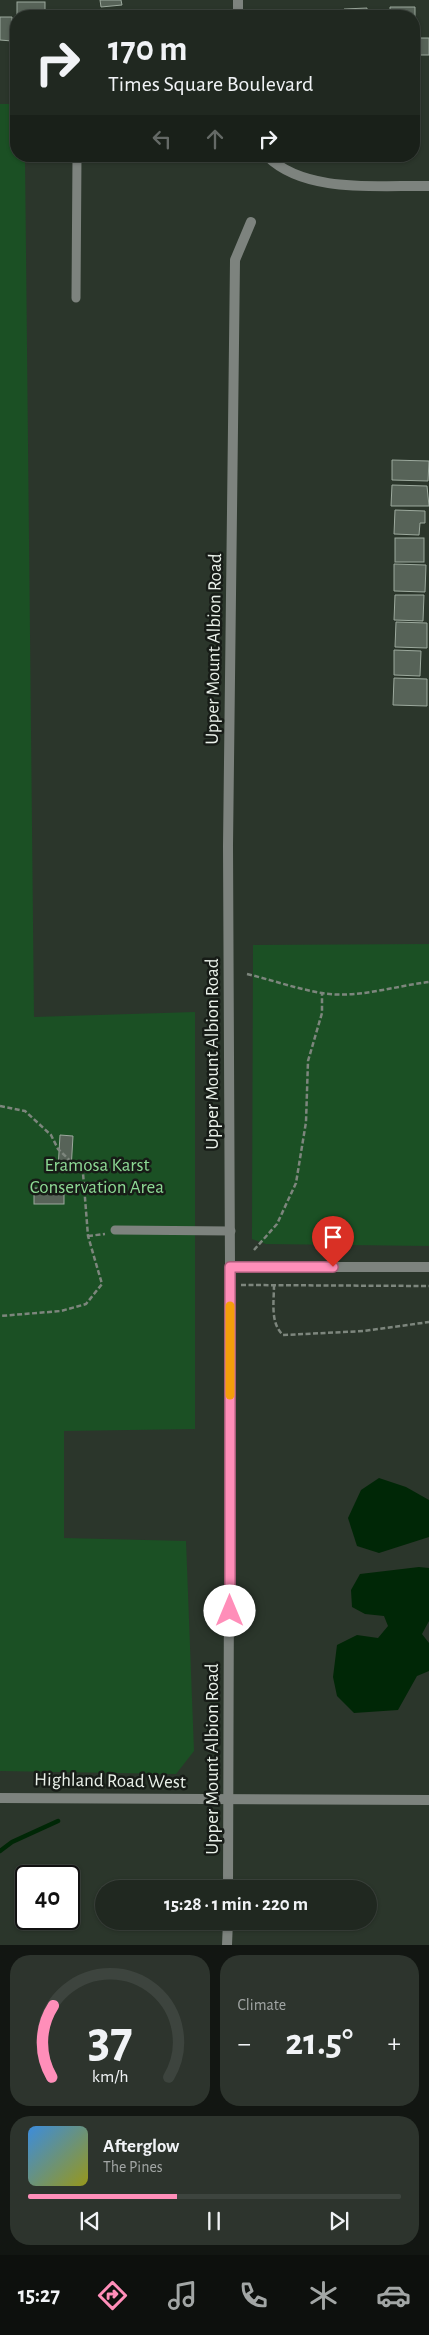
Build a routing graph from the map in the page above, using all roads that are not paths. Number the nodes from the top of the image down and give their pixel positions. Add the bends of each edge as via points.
1 (77, 162) edge
2 (275, 162) edge
3 (429, 186) edge
4 (251, 222) dead end
5 (76, 298) dead end
6 (115, 1230) road end
7 (231, 1231) junction
8 (230, 1267) junction
9 (429, 1267) edge
10 (0, 1798) edge
11 (229, 1800) junction
12 (429, 1800) edge
13 (228, 1880) edge
14 (228, 1930) edge
15 (227, 1945) edge

1 - 5 lane
2 - 3 street via 285,170 316,182
4 - 7 street, Upper Mount Albion Road via 235,260 228,846
6 - 7 lane
7 - 8 street, Upper Mount Albion Road
8 - 9 street
8 - 11 street, Upper Mount Albion Road
10 - 11 street, Highland Road West
11 - 12 street, Highland Road West
11 - 13 street, Upper Mount Albion Road
14 - 15 street

